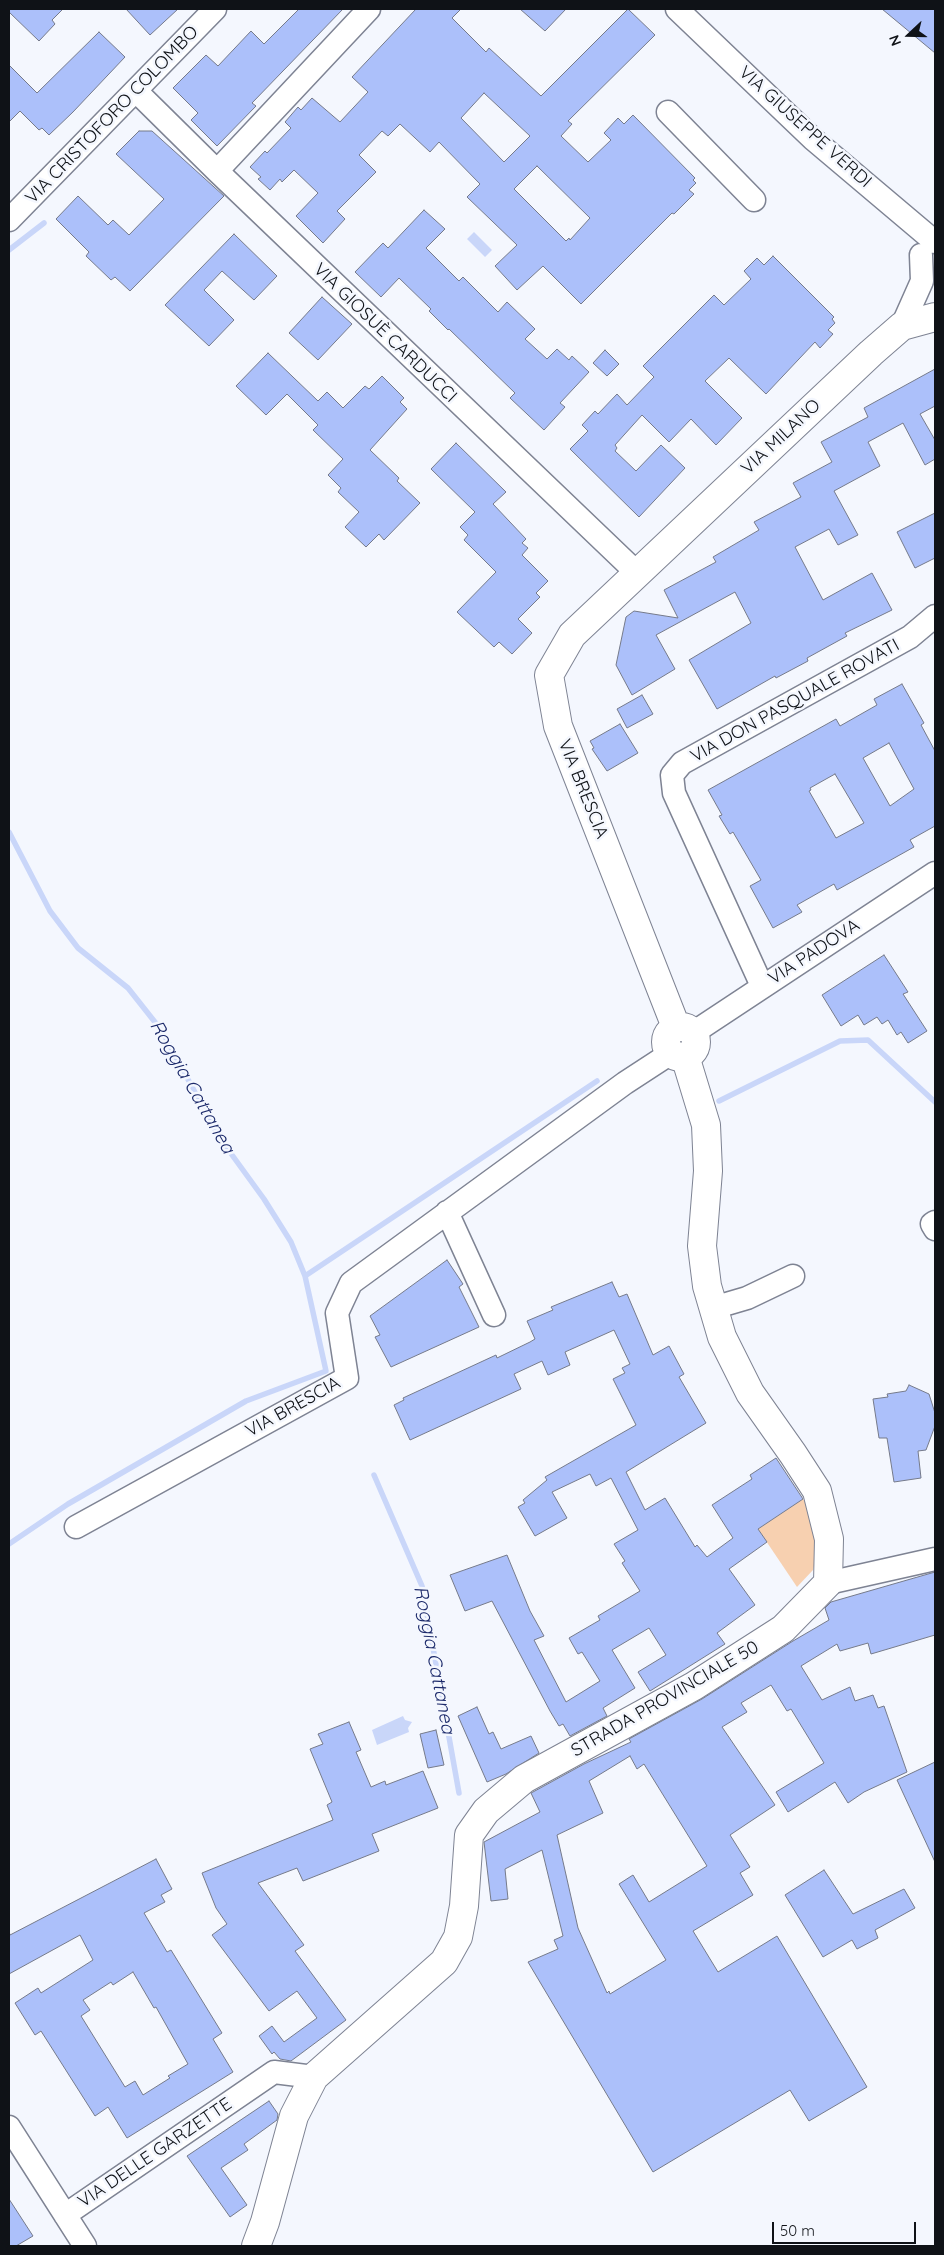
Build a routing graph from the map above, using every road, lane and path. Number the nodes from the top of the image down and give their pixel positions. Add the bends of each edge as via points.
1 (215, 9) edge
2 (369, 9) edge
3 (677, 9) edge
4 (136, 91) junction
5 (668, 112) dead end
6 (217, 171) junction
7 (754, 200) dead end
8 (12, 209) edge
9 (928, 248) edge
10 (935, 286) edge
11 (935, 317) edge
12 (902, 326) junction
13 (636, 572) junction
14 (935, 616) edge
15 (935, 873) edge
16 (762, 986) junction
17 (681, 1042) junction
18 (447, 1212) junction
19 (793, 1276) dead end
20 (713, 1308) junction
21 (494, 1315) dead end
22 (76, 1527) dead end
23 (935, 1559) edge
24 (828, 1583) junction
25 (314, 2077) junction
26 (9, 2127) edge
27 (65, 2215) junction
28 (85, 2246) edge
29 (256, 2246) edge

1 - 4 street, VIA CRISTOFORO COLOMBO
2 - 6 street
3 - 9 street, VIA GIUSEPPE VERDI via 813,139 908,218
4 - 6 street, VIA GIOSUÈ CARDUCCI
4 - 8 street, VIA CRISTOFORO COLOMBO
5 - 7 street
6 - 13 street, VIA GIOSUÈ CARDUCCI
9 - 10 street
9 - 12 street via 922,281
11 - 12 street, VIA MILANO
12 - 13 street, VIA MILANO
13 - 17 street, VIA BRESCIA via 572,635 549,675 558,726
14 - 16 street, VIA DON PASQUALE ROVATI via 910,637 682,763 672,775 674,793
15 - 16 street, VIA PADOVA
16 - 17 street, VIA PADOVA
17 - 18 street, VIA BRESCIA
17 - 20 street via 706,1125 708,1171 702,1246 706,1286
18 - 21 street
18 - 22 street, VIA BRESCIA via 350,1283 338,1313 347,1378
19 - 20 street via 747,1298
20 - 24 street via 722,1337 750,1393 816,1491 829,1539
23 - 24 street
24 - 25 street, STRADA PROVINCIALE 50 via 783,1629 694,1686 524,1779 486,1811 469,1836 464,1906 458,1938 444,1962
25 - 27 street, VIA DELLE GARZETTE via 274,2072
25 - 29 street via 294,2116
26 - 27 street, VIA DELLE GARZETTE
27 - 28 street

